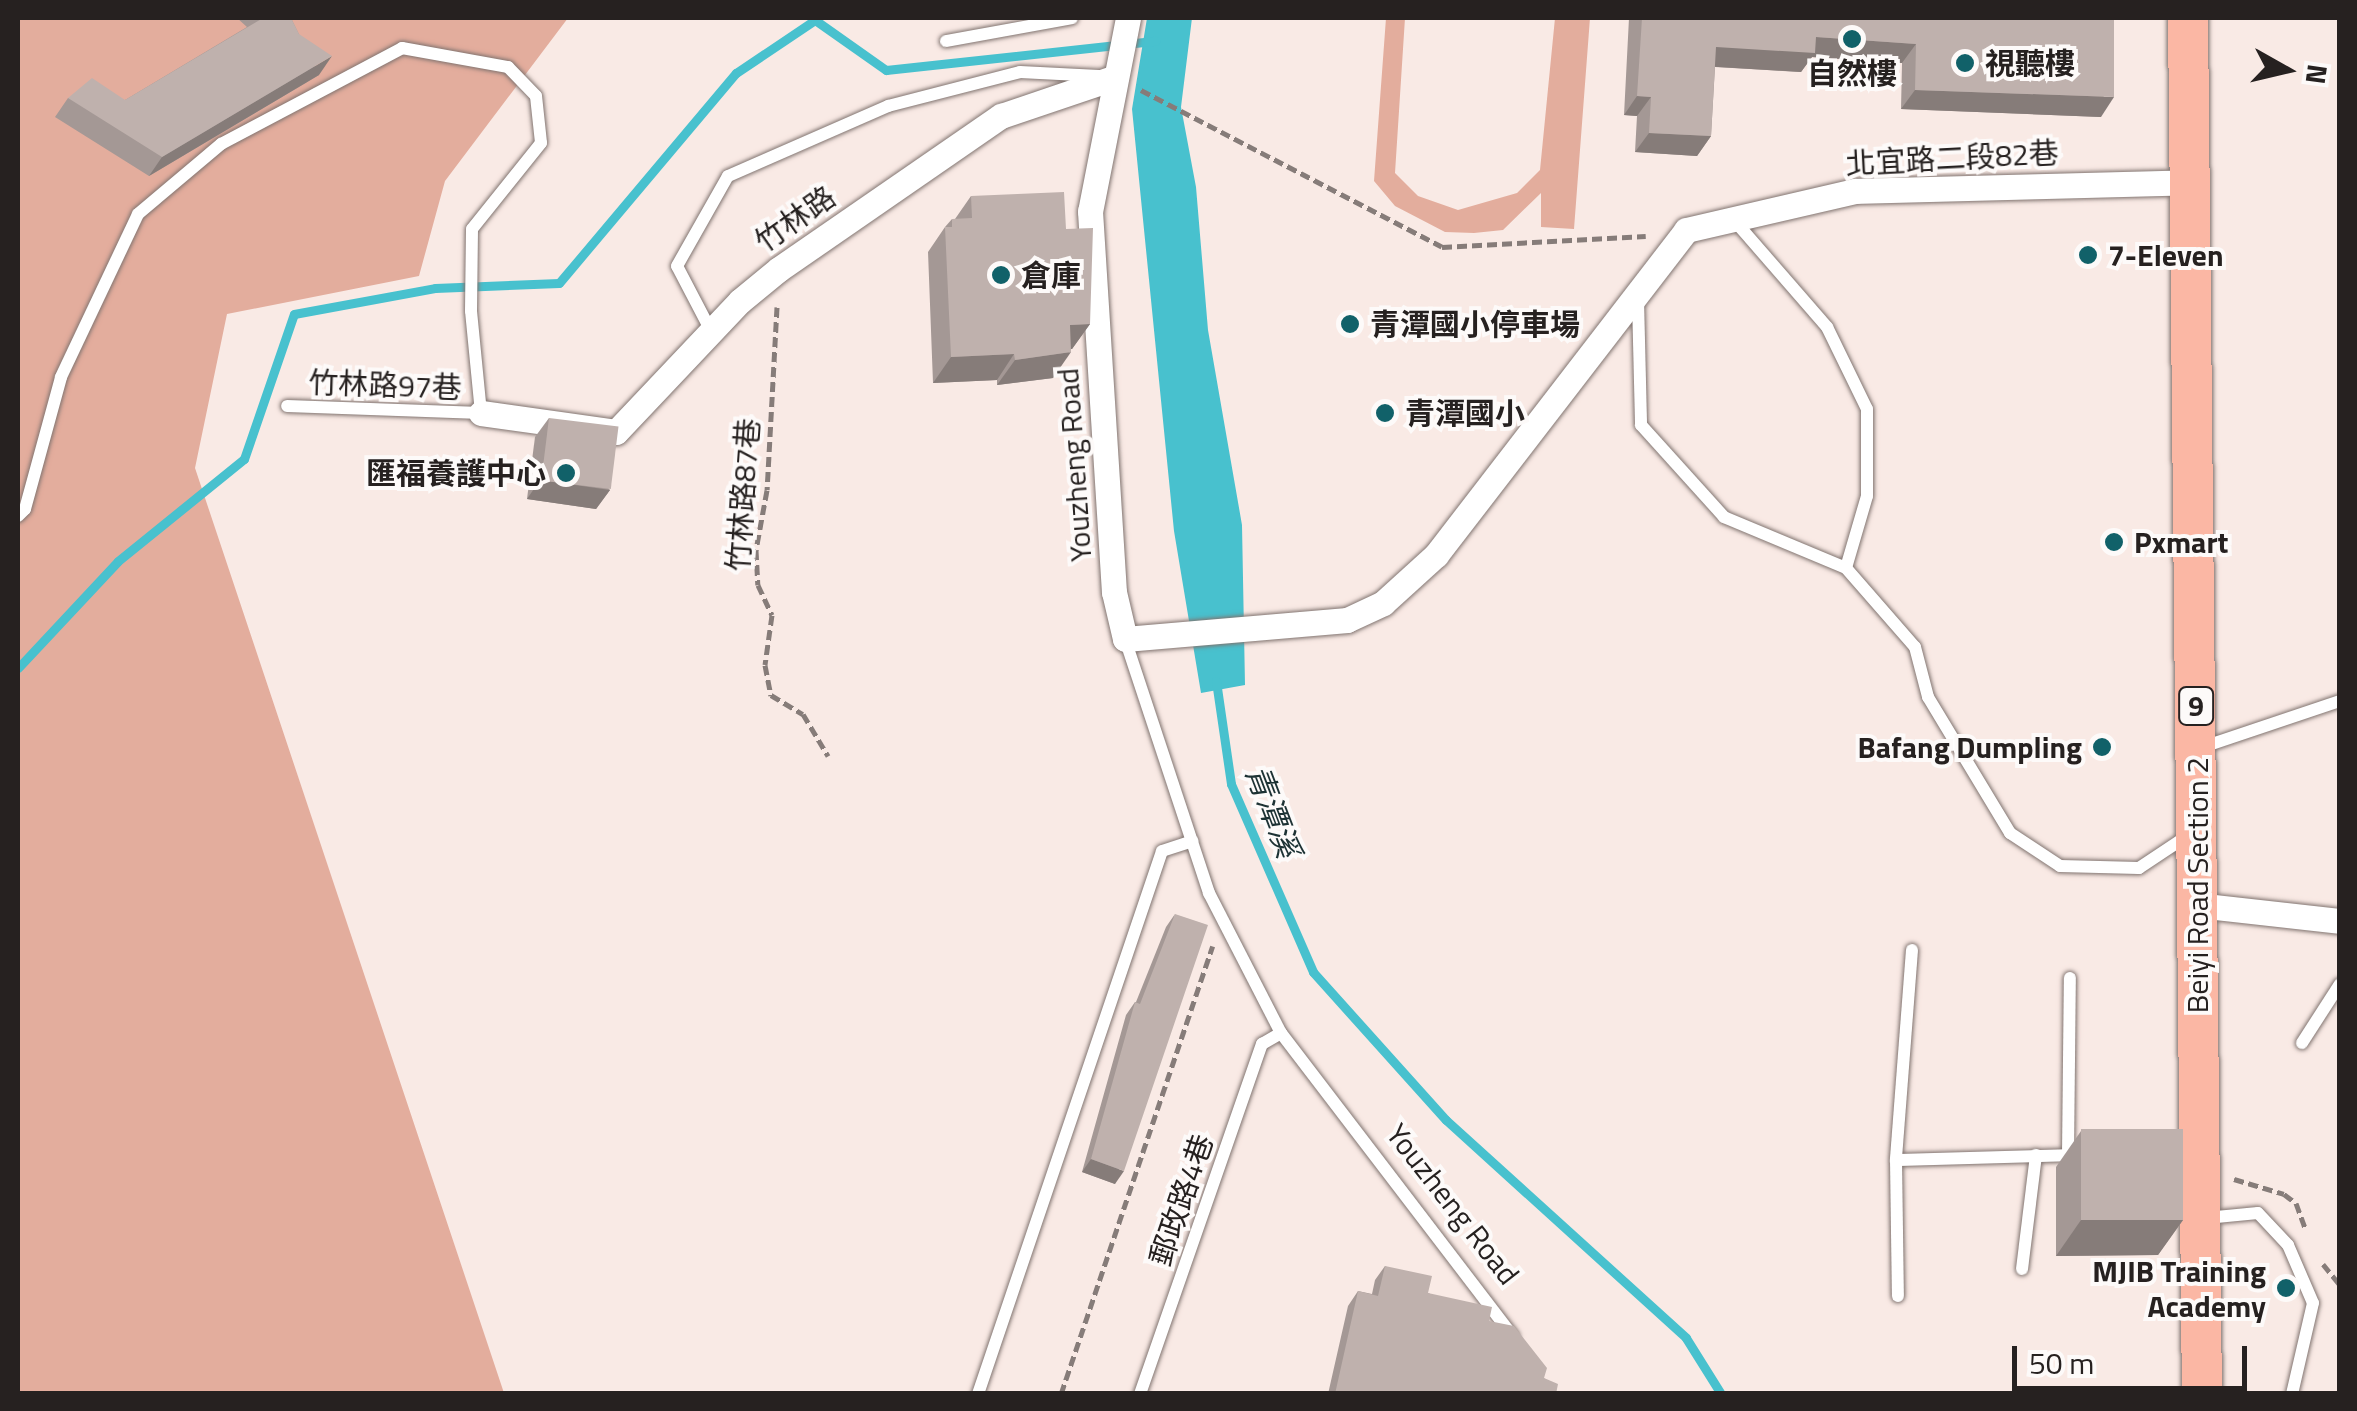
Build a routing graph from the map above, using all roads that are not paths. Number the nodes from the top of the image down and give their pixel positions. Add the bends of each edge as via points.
1 (1072, 18) edge
2 (1128, 18) edge
3 (2188, 18) edge
4 (946, 41) dead end
5 (1116, 76) junction
6 (2188, 182) junction
7 (1733, 219) junction
8 (1638, 292) junction
9 (711, 332) junction
10 (287, 406) dead end
11 (481, 413) junction
12 (18, 516) edge
13 (1846, 568) junction
14 (1125, 639) junction
15 (2340, 691) edge
16 (2333, 701) edge
17 (2196, 750) junction
18 (2196, 830) junction
19 (1192, 840) junction
20 (2197, 905) junction
21 (2340, 921) edge
22 (1912, 950) dead end
23 (2070, 978) dead end
24 (2340, 984) edge
25 (1280, 1032) junction
26 (2302, 1044) dead end
27 (2068, 1155) junction
28 (2086, 1155) edge
29 (2036, 1156) junction
30 (1896, 1160) junction
31 (2198, 1218) junction
32 (2022, 1268) dead end
33 (1898, 1296) dead end
34 (1523, 1348) edge
35 (978, 1394) edge
36 (1140, 1394) edge
37 (2202, 1394) edge
38 (2292, 1394) edge

1 - 4 lane
2 - 5 street
3 - 6 main road, Beiyi Road Section 2 / 9
5 - 9 street, 竹林路 via 1002,116 779,269
5 - 9 lane via 1020,72 888,106 728,176 676,266
5 - 14 street, Youzheng Road via 1090,211 1114,592
6 - 7 street, 北宜路二段82巷 via 1856,191
6 - 17 main road, Beiyi Road Section 2 / 9
7 - 8 street, 北宜路二段82巷 via 1686,230
7 - 13 lane via 1828,327 1867,409 1867,496
8 - 13 lane via 1641,425 1724,517
8 - 14 street, 北宜路二段82巷 via 1436,556 1383,603 1347,620
9 - 11 street, 竹林路 via 616,432
10 - 11 lane, 竹林路97巷
11 - 12 lane via 472,230 541,143 536,96 508,67 402,48 221,144 138,214 61,376
13 - 18 lane via 1915,647 1928,697 2010,833 2060,866 2138,868
14 - 19 lane, Youzheng Road
15 - 16 lane
16 - 17 lane
17 - 18 main road, Beiyi Road Section 2 / 9
18 - 20 main road, Beiyi Road Section 2 / 9
19 - 25 lane, Youzheng Road via 1228,931
19 - 35 lane via 1162,851
20 - 21 street
20 - 31 main road, Beiyi Road Section 2 / 9 via 2190,1154
22 - 30 lane
23 - 27 lane
24 - 26 lane
25 - 34 lane, Youzheng Road
25 - 36 lane, 郵政路4巷 via 1262,1044
27 - 28 lane
27 - 29 lane
29 - 30 lane
29 - 32 lane
30 - 33 lane
31 - 37 main road, Beiyi Road Section 2 / 9
31 - 38 lane via 2258,1213 2288,1245 2313,1303

